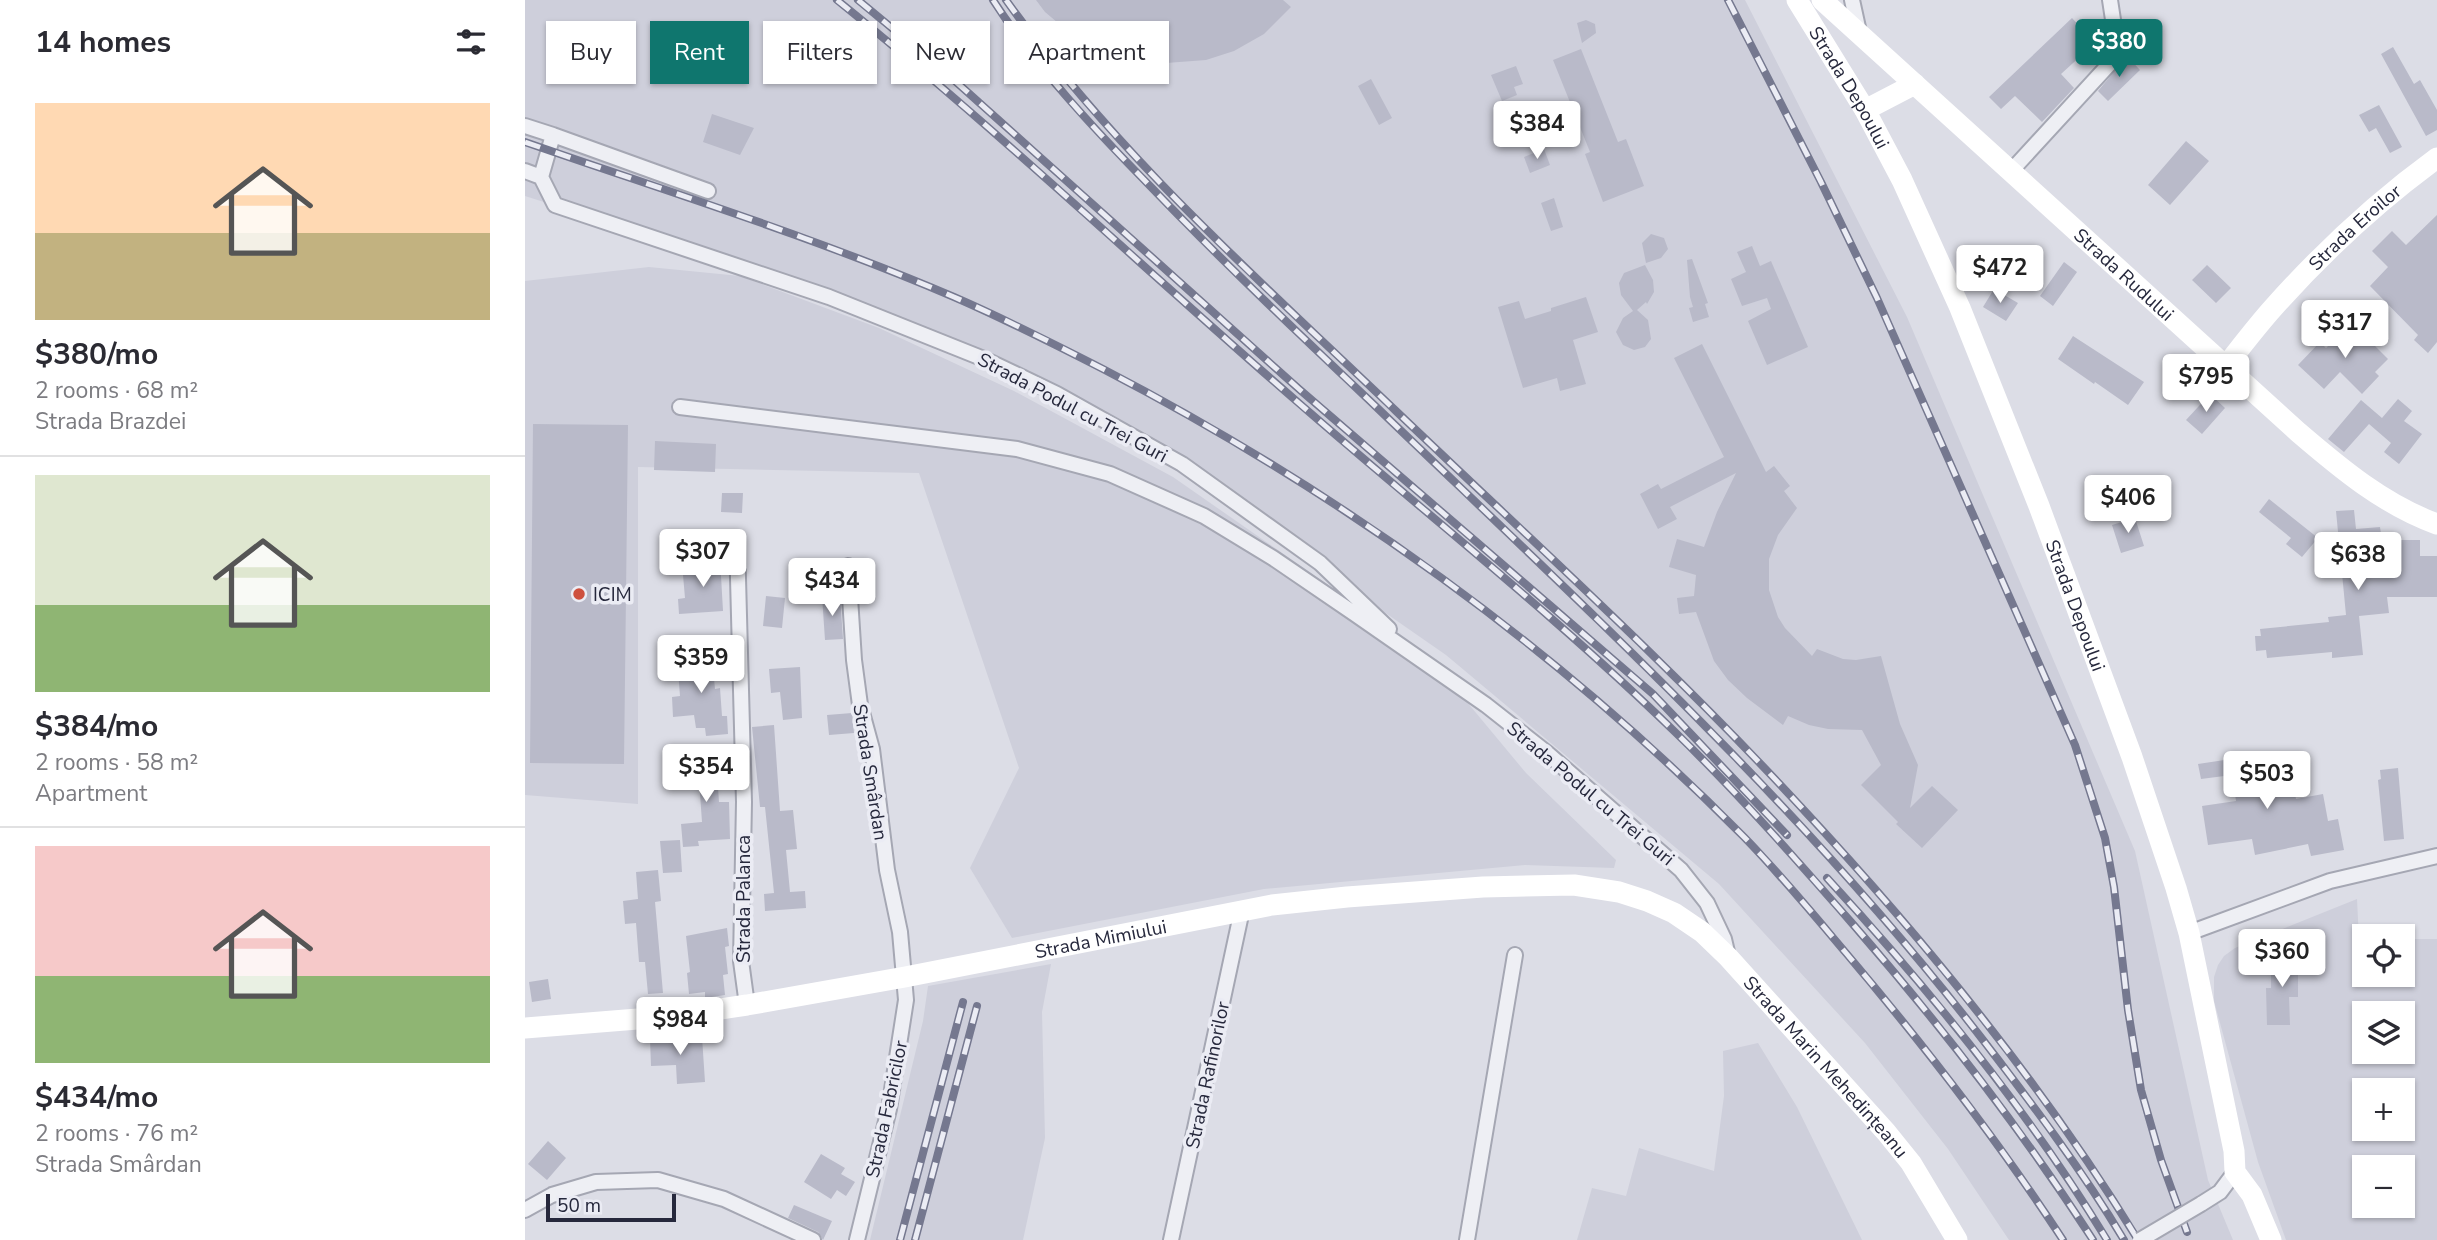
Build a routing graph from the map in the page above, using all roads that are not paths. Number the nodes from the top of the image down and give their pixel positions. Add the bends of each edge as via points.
1 (1797, 0) edge
2 (1822, 0) edge
3 (2110, 0) edge
4 (1855, 1) edge
5 (1859, 32) junction
6 (1915, 84) junction
7 (1865, 110) junction
8 (525, 126) edge
9 (553, 135) junction
10 (2437, 158) edge
11 (2012, 170) junction
12 (525, 171) edge
13 (542, 179) junction
14 (708, 191) dead end
15 (2225, 367) junction
16 (680, 407) dead end
17 (2437, 524) edge
18 (737, 541) dead end
19 (848, 566) dead end
20 (1420, 659) junction
21 (2437, 856) edge
22 (1242, 910) junction
23 (1674, 913) joint
24 (2189, 933) junction
25 (1515, 955) dead end
26 (1728, 957) junction
27 (905, 977) junction
28 (747, 1005) junction
29 (525, 1028) edge
30 (2235, 1172) junction
31 (525, 1210) edge
32 (813, 1240) edge
33 (856, 1240) edge
34 (1171, 1240) edge
35 (1467, 1240) edge
36 (1957, 1240) edge
37 (2140, 1240) edge
38 (2271, 1240) edge

1 - 7 main road, Strada Depoului
2 - 5 main road, Strada Rudului
3 - 11 street via 2117,46 2113,59
4 - 5 street
5 - 6 main road, Strada Rudului
6 - 7 main road
6 - 11 main road, Strada Rudului
7 - 24 main road, Strada Depoului via 1955,297 2039,506 2136,769
8 - 9 street
9 - 13 street
9 - 14 street
10 - 15 main road, Strada Eroilor via 2363,218 2315,265
11 - 15 main road, Strada Rudului
12 - 13 street
13 - 20 street, Strada Podul cu Trei Guri via 555,205 829,297 1057,394 1182,464 1320,563
15 - 17 main road, Strada Rudului via 2355,478 2393,504
16 - 20 street, Strada Podul cu Trei Guri via 1017,449 1110,474 1204,516
18 - 28 street, Strada Palanca via 744,802 741,961
19 - 27 street, Strada Smârdan via 860,705 872,750
20 - 26 street, Strada Podul cu Trei Guri via 1547,754 1681,870 1707,903
21 - 24 street via 2330,881
22 - 23 main road, Strada Mimiului via 1347,897 1574,885 1619,892
22 - 27 main road, Strada Mimiului
22 - 34 street, Strada Rafinorilor
23 - 26 main road, Strada Marin Mehedințeanu
24 - 30 main road, Strada Depoului
25 - 35 street
26 - 36 main road, Strada Marin Mehedințeanu via 1911,1163
27 - 28 main road, Strada Mimiului
27 - 33 street, Strada Fabricilor via 901,1043 889,1109
28 - 29 main road, Strada Mimiului via 675,1016
30 - 37 street, bridge via 2220,1192
30 - 38 main road, Strada Depoului via 2252,1195
31 - 32 street via 552,1195 596,1182 658,1180 724,1199

